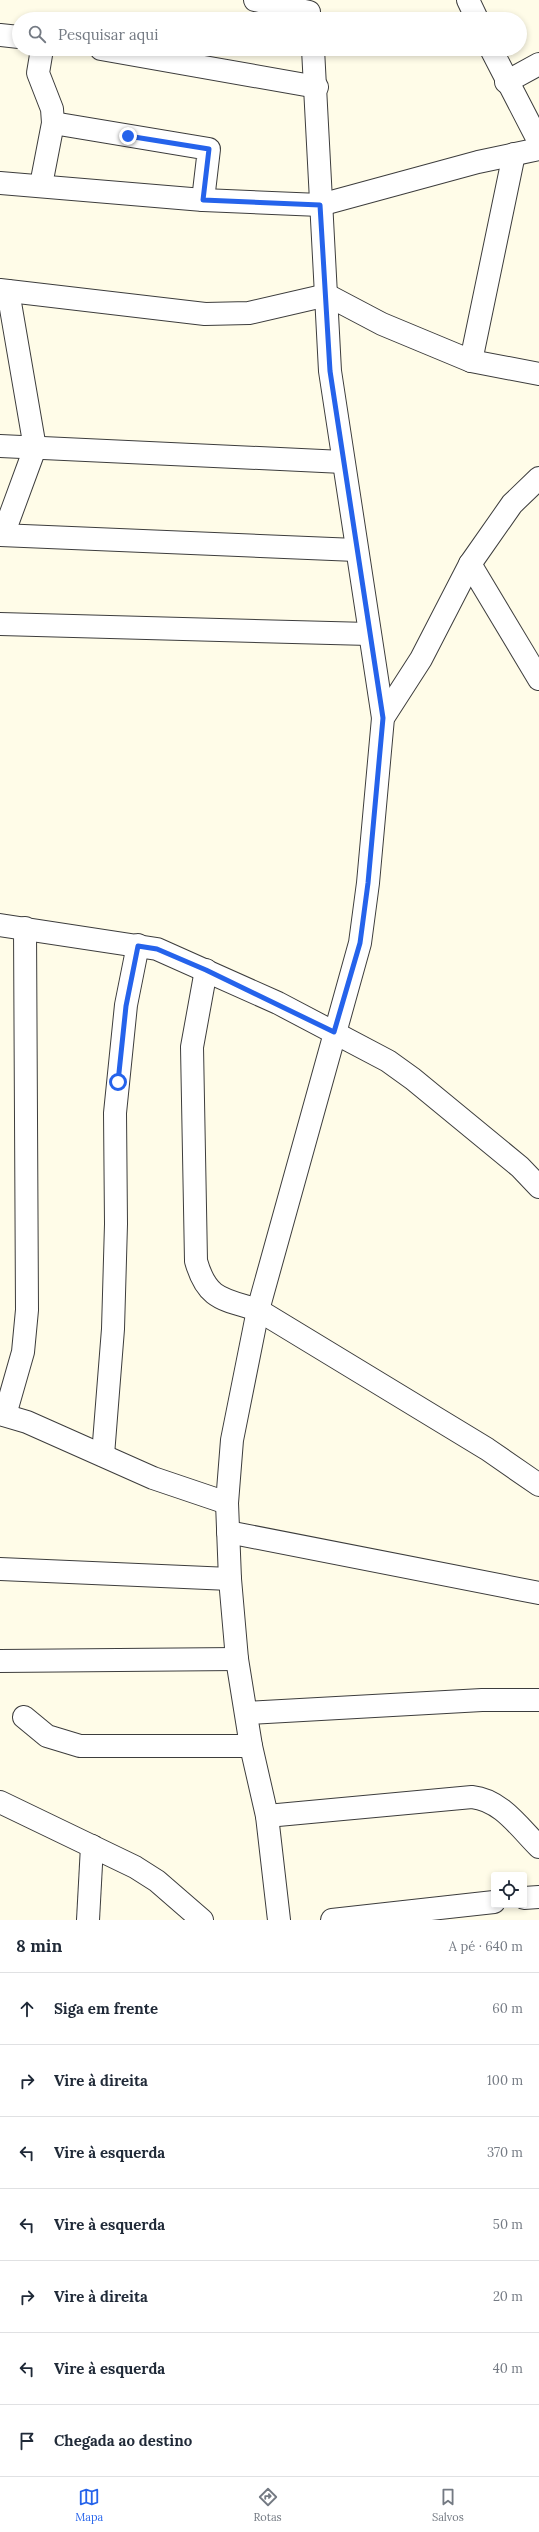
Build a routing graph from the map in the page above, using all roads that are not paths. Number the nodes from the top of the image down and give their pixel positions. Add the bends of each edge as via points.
1 (255, 0) edge
2 (468, 0) edge
3 (309, 10) edge
4 (474, 12) edge
5 (0, 35) edge
6 (12, 36) edge
7 (41, 56) edge
8 (143, 56) edge
9 (314, 56) edge
10 (494, 56) edge
11 (539, 64) edge
12 (506, 82) junction
13 (317, 86) junction
14 (53, 123) junction
15 (539, 142) edge
16 (539, 149) edge
17 (514, 154) junction
18 (0, 183) edge
19 (41, 185) junction
20 (203, 200) junction
21 (320, 205) junction
22 (4, 291) edge
23 (327, 295) junction
24 (471, 361) junction
25 (539, 374) edge
26 (0, 446) edge
27 (35, 448) junction
28 (343, 462) junction
29 (539, 478) edge
30 (1, 535) edge
31 (356, 550) junction
32 (470, 564) junction
33 (0, 624) edge
34 (369, 634) junction
35 (539, 679) edge
36 (383, 718) junction
37 (0, 925) edge
38 (25, 928) junction
39 (138, 946) junction
40 (206, 970) junction
41 (334, 1032) junction
42 (539, 1187) edge
43 (258, 1310) junction
44 (3, 1414) edge
45 (103, 1455) junction
46 (538, 1481) edge
47 (227, 1503) junction
48 (228, 1532) junction
49 (0, 1569) edge
50 (230, 1579) junction
51 (539, 1593) edge
52 (237, 1659) junction
53 (0, 1661) edge
54 (539, 1700) edge
55 (247, 1713) junction
56 (24, 1717) dead end
57 (251, 1746) junction
58 (0, 1802) edge
59 (267, 1816) junction
60 (92, 1846) junction
61 (539, 1847) edge
62 (539, 1897) edge
63 (527, 1898) edge
64 (491, 1902) edge
65 (88, 1920) edge
66 (202, 1920) edge
67 (279, 1920) edge
68 (332, 1920) edge

1 - 3 street
2 - 4 street
5 - 6 street
7 - 14 street via 38,73 52,109
8 - 13 street
9 - 13 street
10 - 12 street
11 - 12 street
12 - 15 street
13 - 21 street
14 - 19 street
14 - 20 street via 209,149
16 - 17 street
17 - 21 street
17 - 24 street
18 - 19 street
19 - 20 street
20 - 21 street
21 - 23 street
22 - 23 street via 205,314 248,313
22 - 27 street
23 - 24 street via 382,324
23 - 28 street via 330,371
24 - 25 street
26 - 27 street
27 - 28 street
27 - 30 street
28 - 31 street
29 - 32 street via 512,504
30 - 31 street
31 - 34 street
32 - 35 street
32 - 36 street via 421,660
33 - 34 street
34 - 36 street
36 - 41 street via 360,943
37 - 38 street
38 - 39 street
38 - 44 street via 27,1310 23,1352
39 - 40 street via 157,949
39 - 45 street via 126,1006 115,1113 116,1224 113,1322
40 - 41 street
40 - 43 street via 192,1047 196,1261 200,1276 208,1289 218,1297
41 - 42 street via 388,1061 413,1078 520,1167
41 - 43 street
43 - 46 street
43 - 47 street via 232,1440
44 - 45 street
45 - 47 street via 160,1481
47 - 48 street
48 - 50 street
48 - 51 street
49 - 50 street
50 - 52 street
52 - 53 street
52 - 55 street
54 - 55 street via 482,1700
55 - 57 street
56 - 57 street via 47,1736 80,1746
57 - 59 street
58 - 60 street
59 - 61 street via 484,1798 497,1805
59 - 67 street
60 - 65 street
60 - 66 street via 128,1863 157,1881
62 - 63 street
64 - 68 street

